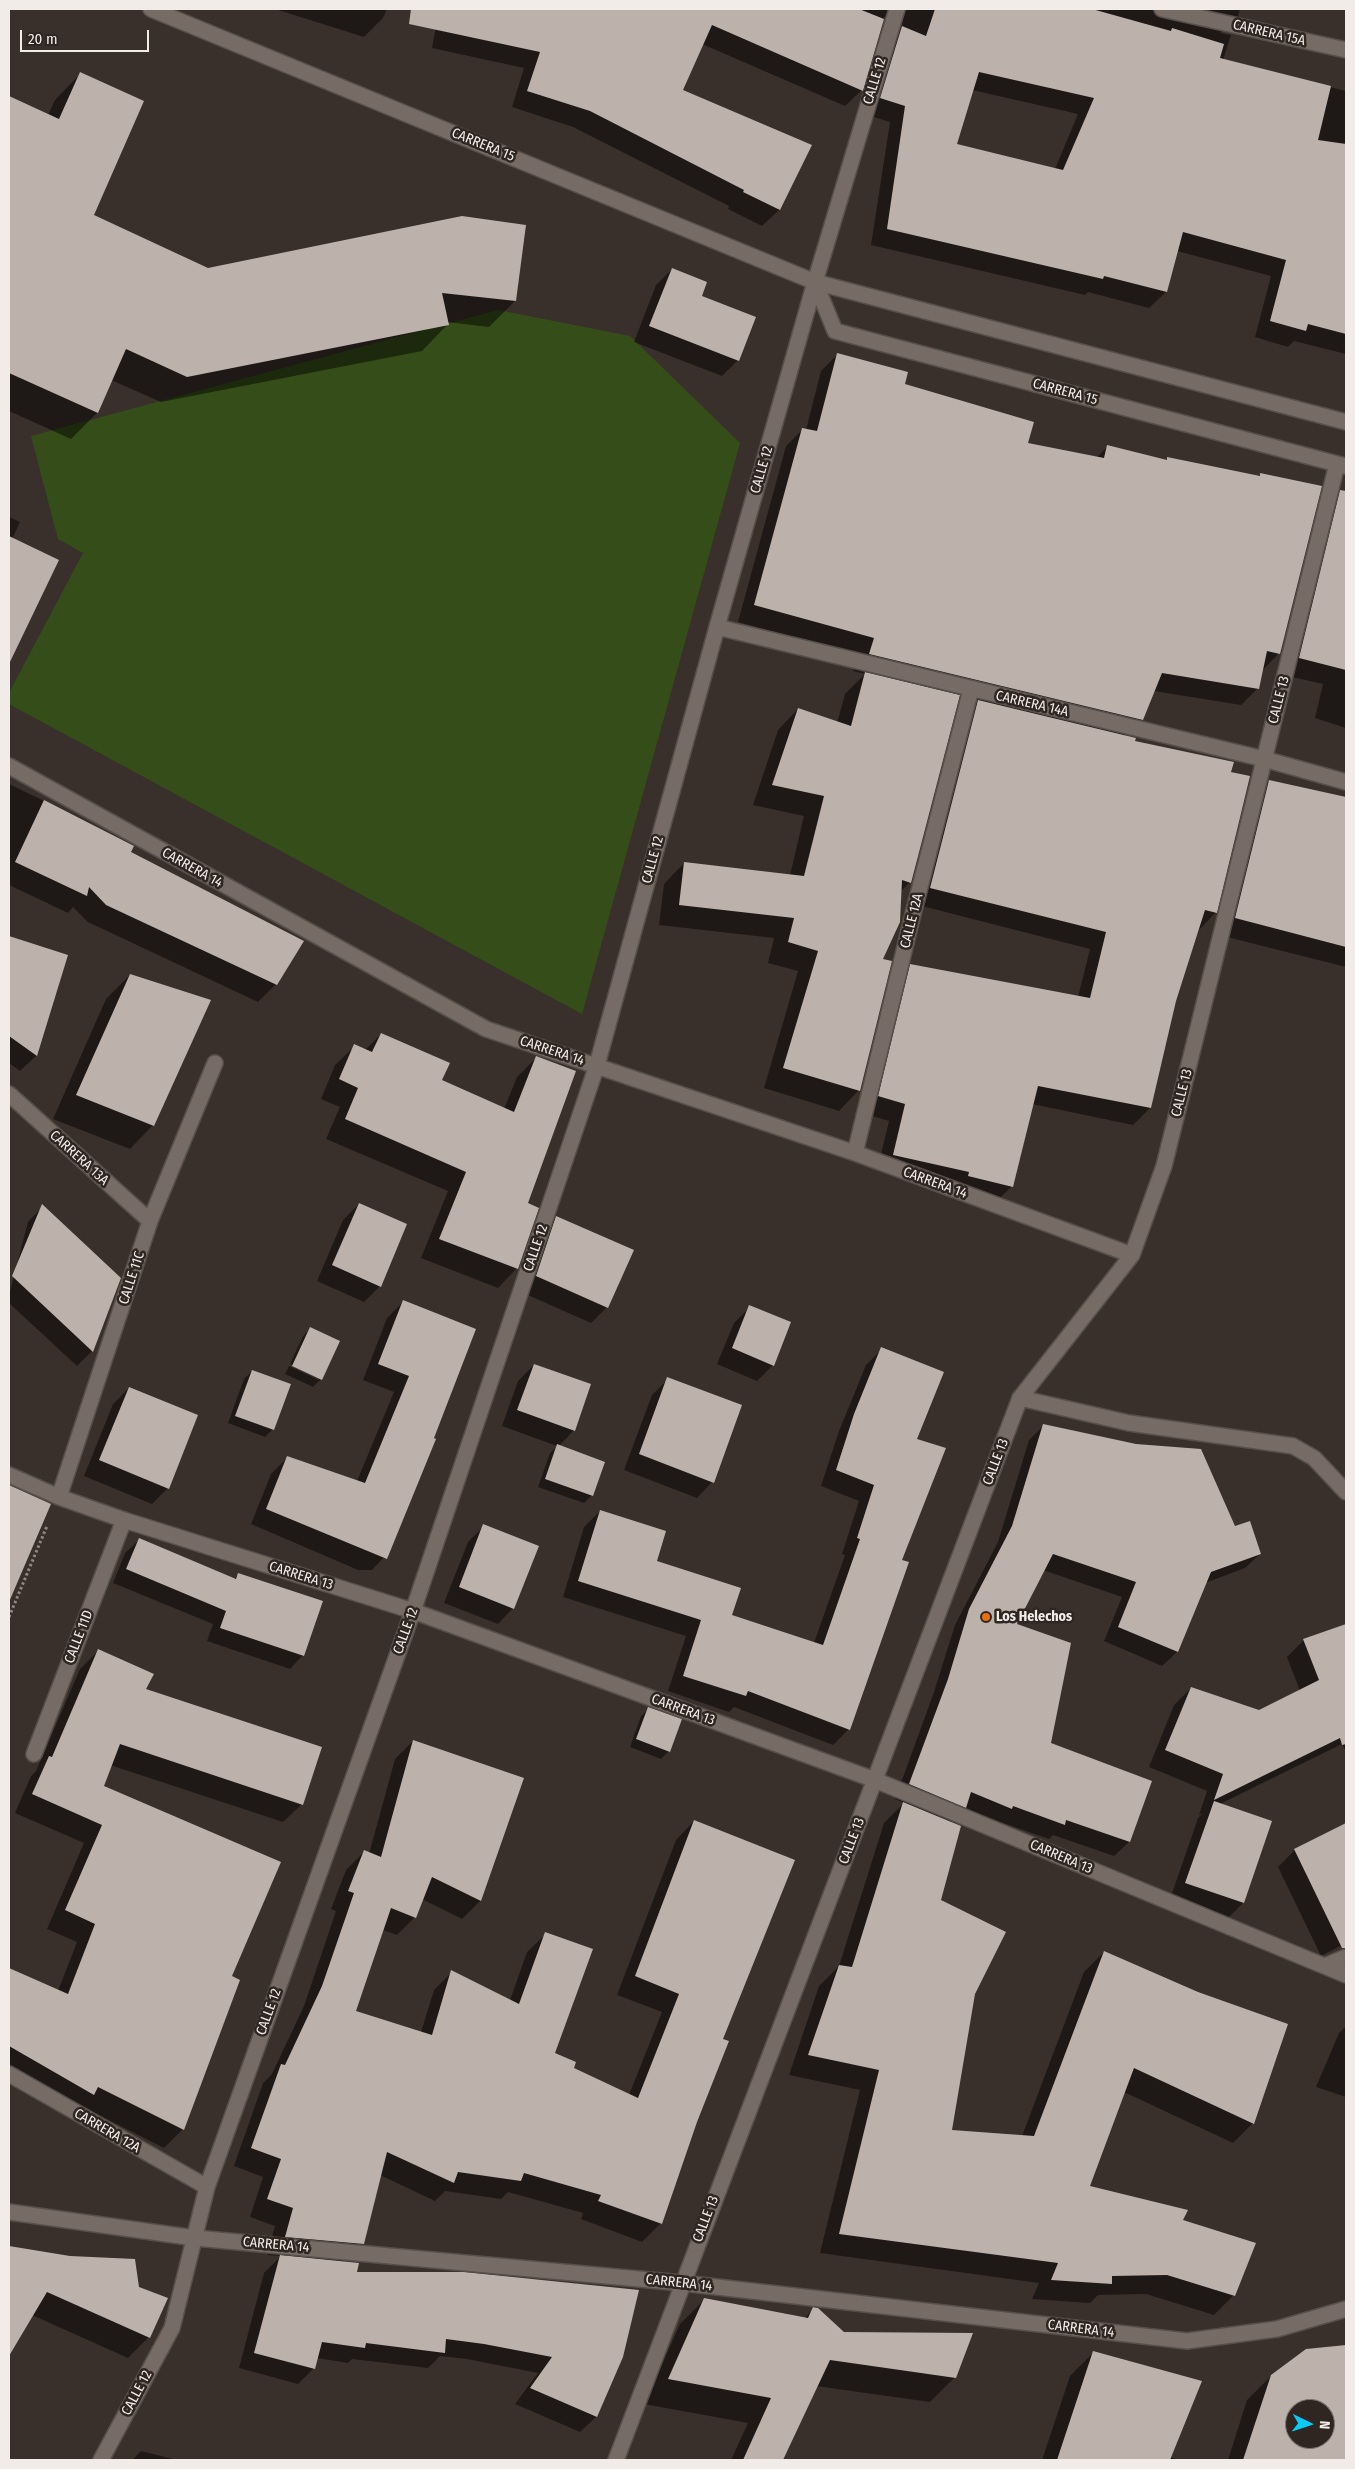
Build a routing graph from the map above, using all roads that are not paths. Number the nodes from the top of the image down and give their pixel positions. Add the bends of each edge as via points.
1 (151, 9) edge
2 (897, 9) edge
3 (1162, 9) edge
4 (1346, 50) edge
5 (815, 282) junction
6 (1346, 422) edge
7 (1342, 465) edge
8 (717, 627) junction
9 (972, 690) junction
10 (1264, 759) junction
11 (9, 766) edge
12 (1346, 782) edge
13 (216, 1063) dead end
14 (597, 1065) junction
15 (9, 1094) edge
16 (855, 1153) junction
17 (150, 1221) junction
18 (1132, 1255) junction
19 (1020, 1398) junction
20 (9, 1475) edge
21 (1346, 1492) edge
22 (59, 1497) junction
23 (124, 1520) junction
24 (413, 1611) junction
25 (34, 1754) dead end
26 (875, 1780) junction
27 (1346, 1957) edge
28 (1325, 1966) junction
29 (1346, 1975) edge
30 (9, 2074) edge
31 (207, 2187) junction
32 (9, 2212) edge
33 (195, 2238) junction
34 (682, 2282) junction
35 (1346, 2309) edge
36 (101, 2460) edge
37 (616, 2460) edge

1 - 5 street, CARRERA 15
2 - 5 street, CALLE 12
3 - 4 street, CARRERA 15A
5 - 6 street, CARRERA 15
5 - 7 street, CARRERA 15 via 835,331
5 - 8 street, CALLE 12
7 - 10 street, CALLE 13
8 - 9 street, CARRERA 14A
8 - 14 street, CALLE 12
9 - 10 street, CARRERA 14A
9 - 16 street, CALLE 12A
10 - 12 street, CARRERA 14A
10 - 18 street, CALLE 13 via 1164,1166
11 - 14 street, CARRERA 14 via 486,1029
13 - 17 street, CALLE 11C
14 - 16 street, CARRERA 14
14 - 24 street, CALLE 12
15 - 17 street, CARRERA 13A
16 - 18 street, CARRERA 14
17 - 22 street, CALLE 11C
18 - 19 street, CALLE 13
19 - 21 street via 1129,1423 1294,1446 1314,1458
19 - 26 street, CALLE 13
20 - 22 street, CARRERA 13
22 - 23 street, CARRERA 13
23 - 24 street, CARRERA 13
23 - 25 street, CALLE 11D
24 - 26 street, CARRERA 13
24 - 31 street, CALLE 12
26 - 28 street, CARRERA 13
26 - 34 street, CALLE 13
27 - 28 street
28 - 29 street, CARRERA 13
30 - 31 street, CARRERA 12A
31 - 33 street, CALLE 12
32 - 33 street, CARRERA 14
33 - 34 street, CARRERA 14
33 - 36 street, CALLE 12 via 172,2328
34 - 35 street, CARRERA 14 via 1187,2341 1277,2329
34 - 37 street, CALLE 13

